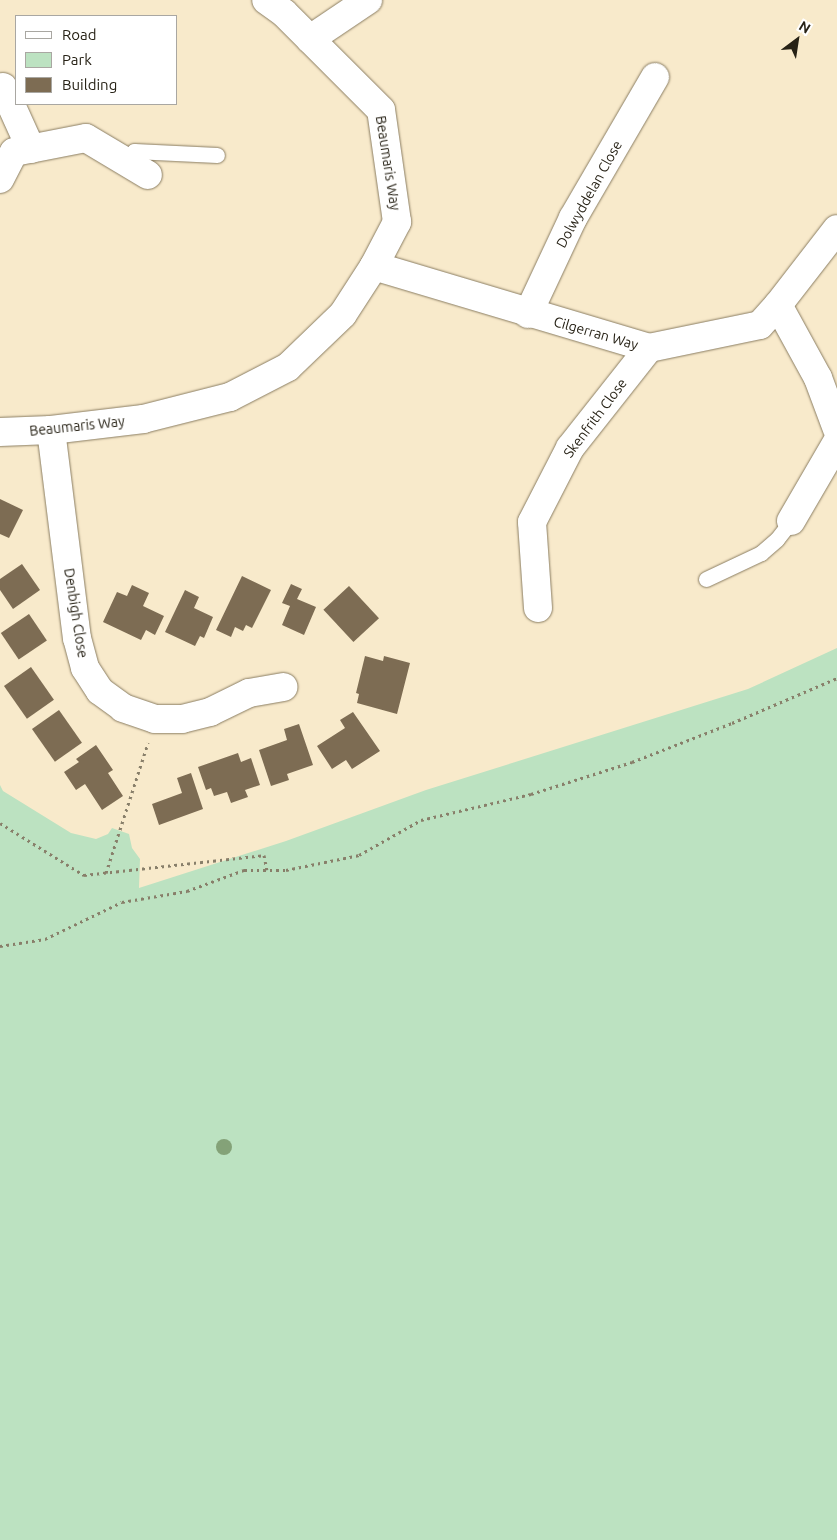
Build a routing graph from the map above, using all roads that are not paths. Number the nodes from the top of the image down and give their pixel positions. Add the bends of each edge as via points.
1 (266, 0) edge
2 (368, 0) edge
3 (310, 40) junction
4 (655, 77) dead end
5 (2, 86) edge
6 (31, 149) junction
7 (217, 155) dead end
8 (137, 169) joint
9 (0, 179) edge
10 (837, 228) edge
11 (374, 266) junction
12 (778, 305) junction
13 (528, 314) junction
14 (649, 348) junction
15 (837, 429) edge
16 (51, 430) junction
17 (0, 432) edge
18 (837, 442) edge
19 (791, 521) joint
20 (706, 579) dead end
21 (538, 608) dead end
22 (283, 687) dead end

1 - 3 street, Beaumaris Way
2 - 3 street
3 - 11 street, Beaumaris Way via 380,110 397,222
4 - 13 street, Dolwyddelan Close via 573,218
5 - 6 street
6 - 8 street via 86,138
6 - 9 street via 14,152
7 - 8 lane via 134,151
10 - 12 street, Cilgerran Way
11 - 13 street, Cilgerran Way
11 - 16 street, Beaumaris Way via 342,314 280,372 230,397 143,419
12 - 14 street, Cilgerran Way via 760,324
12 - 15 street via 818,378
13 - 14 street, Cilgerran Way
14 - 21 street, Skenfrith Close via 570,448 532,522
16 - 17 street, Beaumaris Way
16 - 22 street, Denbigh Close via 77,638 85,668 100,691 123,708 154,719 182,719 210,712 245,682
18 - 19 street
19 - 20 lane via 777,540 761,553

